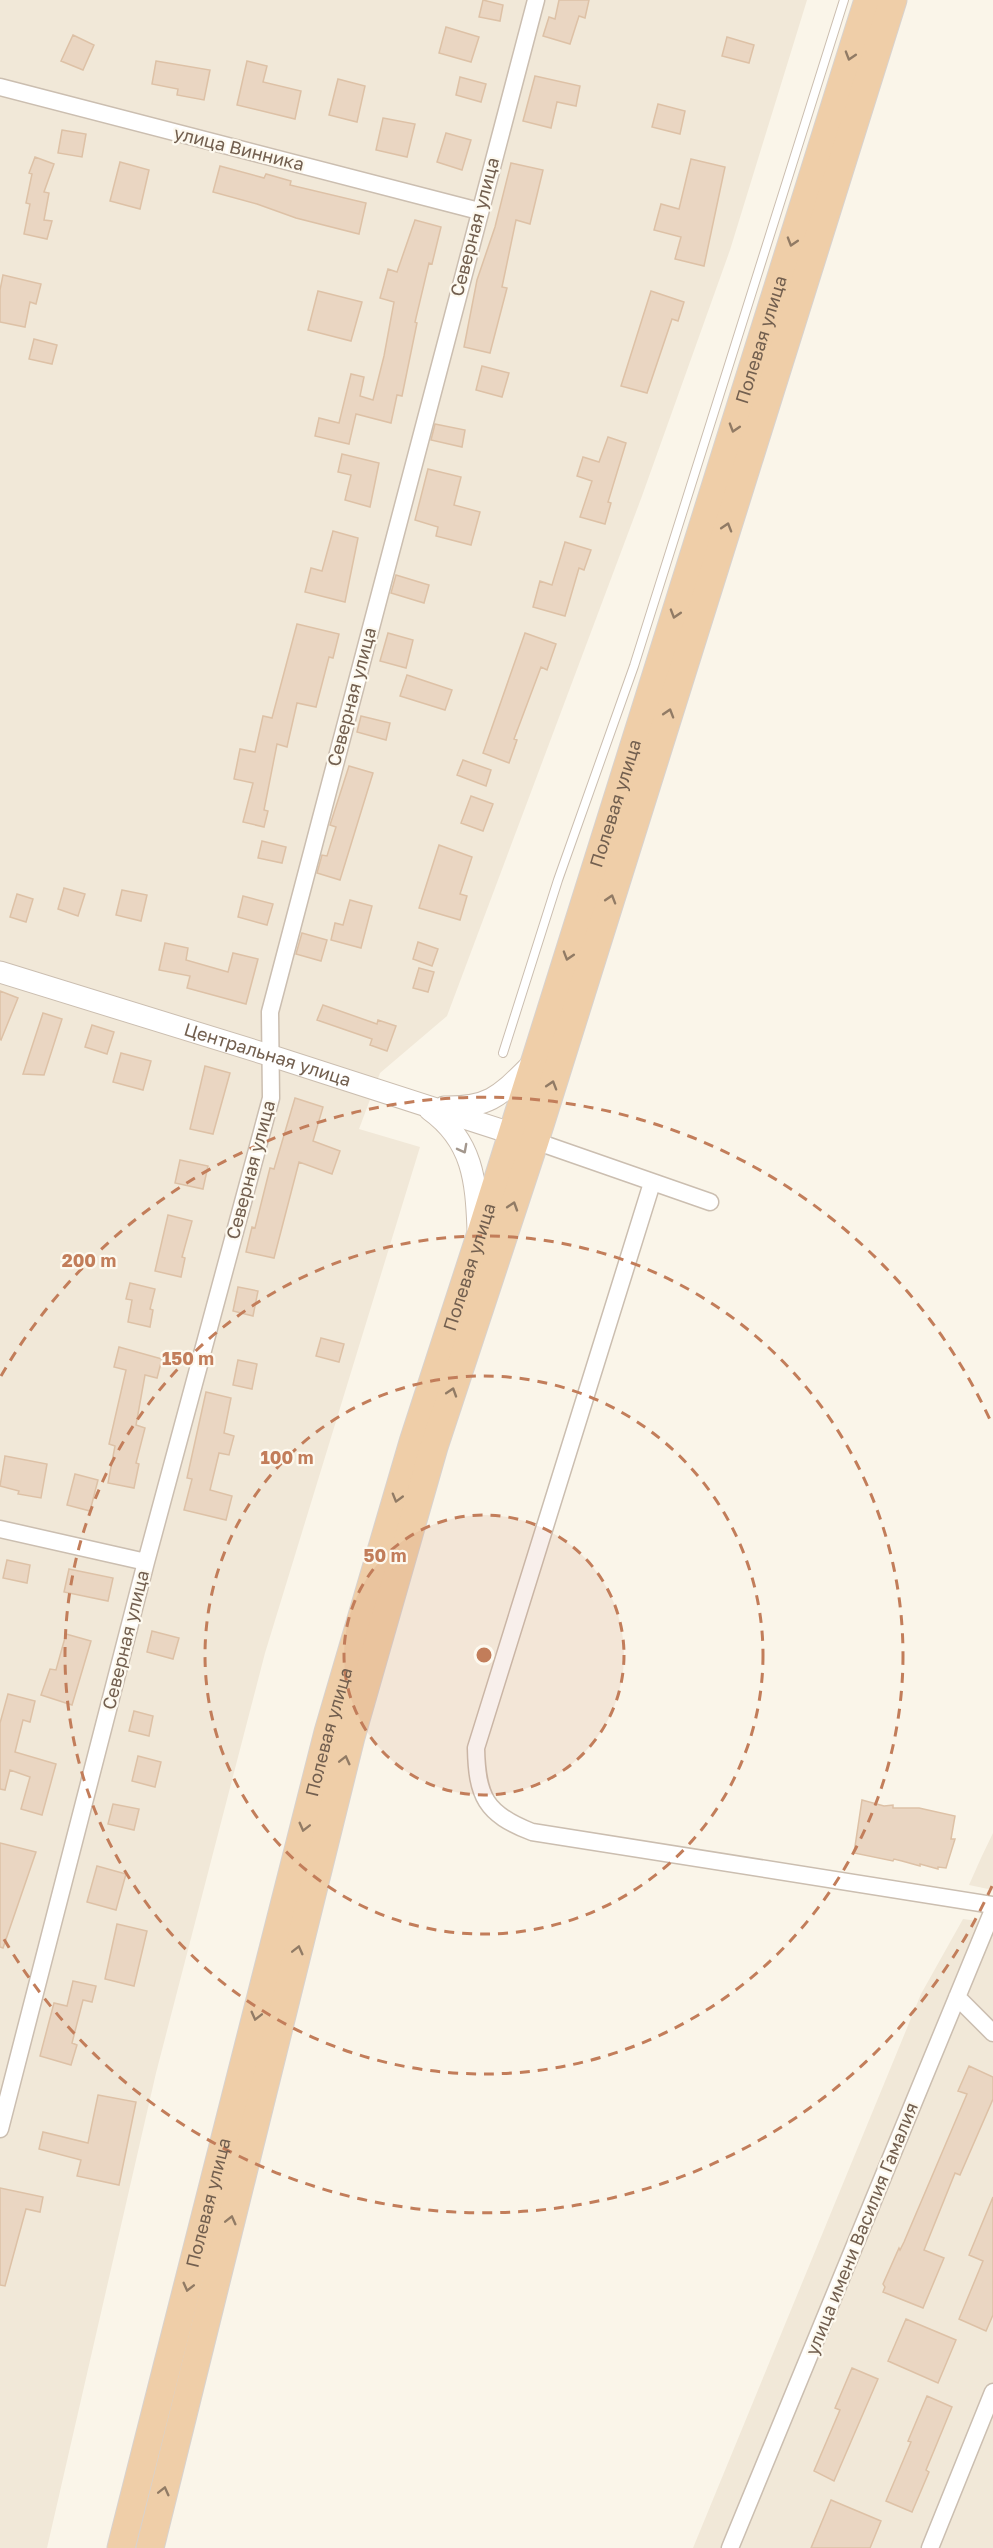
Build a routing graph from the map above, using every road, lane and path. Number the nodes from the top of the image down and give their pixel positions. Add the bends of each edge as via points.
1 (536, 0) edge
2 (844, 0) edge
3 (868, 0) edge
4 (893, 0) edge
5 (0, 87) edge
6 (479, 210) junction
7 (0, 972) edge
8 (503, 1053) dead end
9 (272, 1056) junction
10 (535, 1061) junction
11 (425, 1106) junction
12 (523, 1137) junction
13 (652, 1183) junction
14 (710, 1202) dead end
15 (479, 1239) junction
16 (0, 1529) edge
17 (146, 1562) junction
18 (993, 1908) edge
19 (957, 1997) junction
20 (993, 2033) edge
21 (0, 2128) edge
22 (993, 2392) edge
23 (121, 2548) edge
24 (150, 2548) edge
25 (730, 2548) edge
26 (930, 2548) edge

1 - 6 street, Северная улица
2 - 8 lane via 634,666 558,880
3 -> 10 highway, Полевая улица
12 -> 4 highway, Полевая улица
5 - 6 street, улица Винника
6 - 9 street, Северная улица via 270,1012
7 - 9 street, Центральная улица
9 - 11 street, Центральная улица
9 - 17 street, Северная улица via 271,1098
10 - 11 street via 496,1098 467,1108
10 - 12 highway, Полевая улица
11 - 12 street, Центральная улица
11 -> 15 street via 444,1120 471,1164
12 - 13 street
12 - 15 highway, Полевая улица
24 -> 12 highway, Полевая улица via 351,1737
13 - 14 street
13 - 18 street via 476,1748 477,1779 488,1806 508,1823 532,1832
15 -> 23 highway, Полевая улица via 413,1442 328,1732
16 - 17 street
17 - 21 street, Северная улица
18 - 19 street, улица имени Василия Гамалия
19 - 20 street
19 - 25 street, улица имени Василия Гамалия
22 - 26 street

